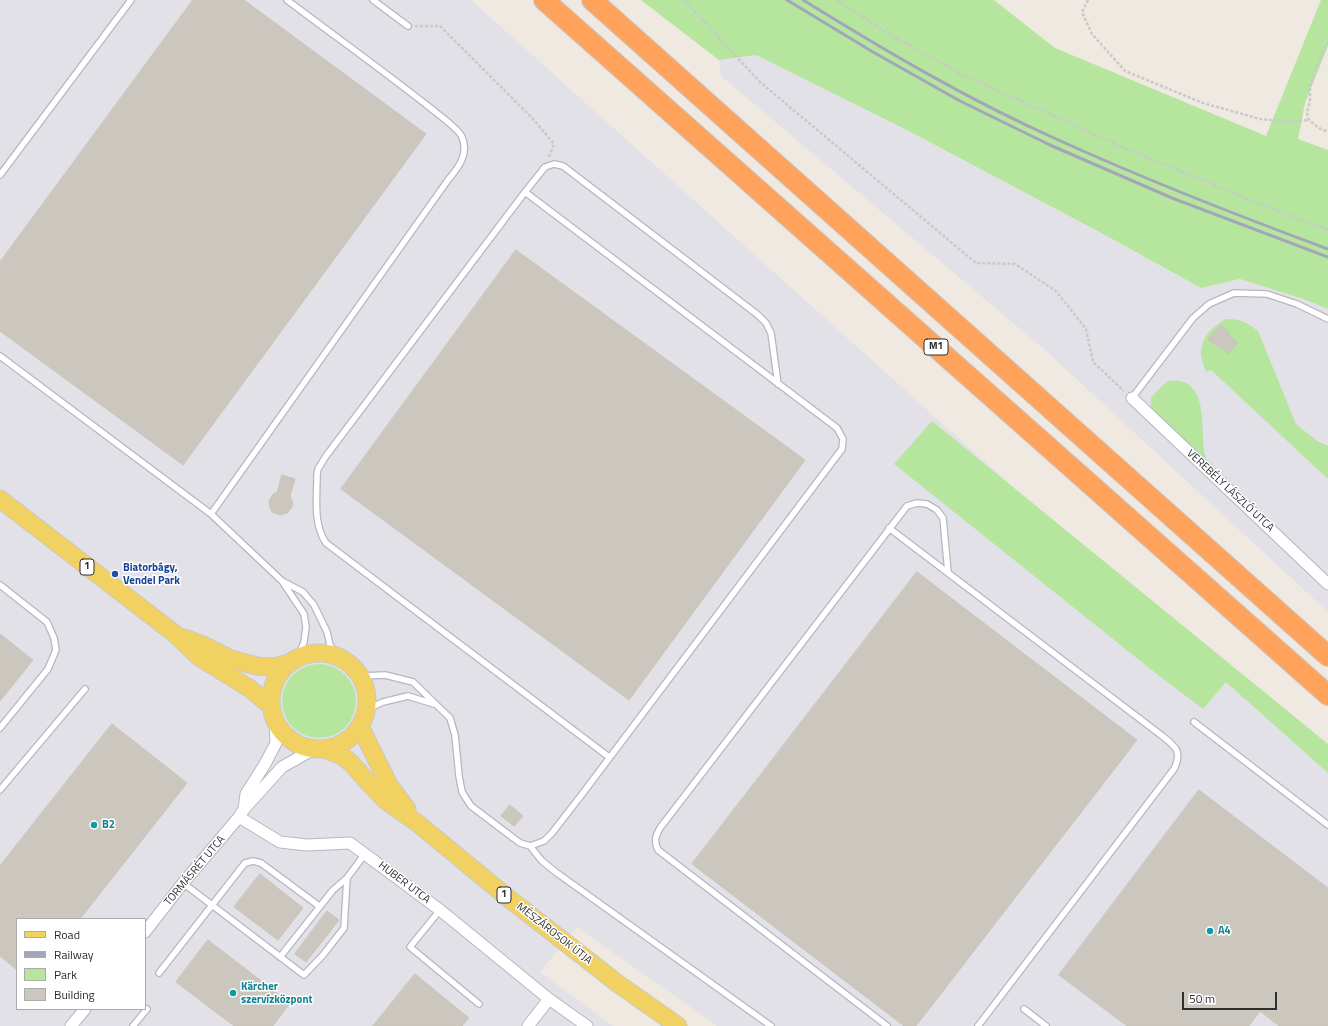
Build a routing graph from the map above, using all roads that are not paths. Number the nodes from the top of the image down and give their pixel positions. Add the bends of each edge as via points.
1 (131, 0) edge
2 (287, 0) edge
3 (372, 0) edge
4 (544, 0) edge
5 (592, 0) edge
6 (408, 26) road end
7 (0, 175) edge
8 (526, 192) junction
9 (1328, 319) edge
10 (0, 356) edge
11 (778, 384) junction
12 (1132, 398) joint
13 (0, 499) edge
14 (211, 514) junction
15 (889, 528) junction
16 (948, 572) junction
17 (282, 581) junction
18 (1328, 584) edge
19 (0, 585) edge
20 (175, 634) junction
21 (1328, 656) edge
22 (337, 657) junction
23 (293, 661) junction
24 (360, 676) junction
25 (85, 689) dead end
26 (1328, 695) edge
27 (436, 705) junction
28 (366, 710) junction
29 (273, 713) junction
30 (1194, 722) dead end
31 (360, 726) junction
32 (0, 728) edge
33 (319, 749) junction
34 (609, 757) junction
35 (0, 790) edge
36 (242, 813) junction
37 (416, 822) junction
38 (1328, 825) edge
39 (530, 846) junction
40 (365, 854) junction
41 (348, 878) junction
42 (183, 883) junction
43 (212, 906) junction
44 (319, 906) junction
45 (440, 910) junction
46 (146, 931) edge
47 (280, 957) junction
48 (159, 973) dead end
49 (549, 999) junction
50 (479, 1004) dead end
51 (147, 1009) dead end
52 (1024, 1009) dead end
53 (84, 1010) edge
54 (71, 1026) edge
55 (133, 1026) edge
56 (528, 1026) edge
57 (587, 1026) edge
58 (678, 1026) edge
59 (771, 1026) edge
60 (887, 1026) edge
61 (978, 1026) edge
62 (1046, 1026) edge

1 - 7 lane
2 - 14 lane via 452,126 462,135 465,147 460,166
3 - 6 lane
4 - 26 highway, M1
5 - 21 highway, M1
8 - 11 lane
8 - 11 lane via 545,167 554,164 563,166 766,323 771,333
8 - 34 lane via 318,469 318,525 326,543
9 - 12 lane via 1297,304 1267,294 1234,293 1209,304 1193,318
10 - 14 lane
11 - 34 lane via 837,428 843,439 842,449
12 - 18 street, VEREBÉLY LÁSZLÓ UTCA
13 - 20 main road, MÉSZÁROSOK ÚTJA / 1
14 - 17 lane
15 - 16 lane
15 - 16 lane via 907,506 927,504 937,510 943,518
15 - 60 lane via 660,828 655,843 658,850
16 - 61 lane via 1161,735 1178,753 1178,762 1174,769
17 - 22 lane via 304,592 314,605
17 - 23 lane via 304,614 306,627 304,642
19 - 32 lane via 47,622 56,650 48,669
20 - 23 main road, MÉSZÁROSOK ÚTJA / 1 via 231,659 257,666 272,667
20 - 29 main road, MÉSZÁROSOK ÚTJA / 1 via 199,657 249,688
22 - 23 main road, MÉSZÁROSOK ÚTJA / 1 via 317,653
22 - 24 main road, MÉSZÁROSOK ÚTJA / 1 via 354,668
23 - 29 main road via 275,682 271,693
24 - 27 lane via 384,675 413,682
24 - 28 main road, MÉSZÁROSOK ÚTJA / 1 via 366,693
25 - 35 lane
27 - 28 lane via 408,696 383,702
27 - 39 lane via 450,718 455,735 462,792 471,806 520,843
28 - 31 main road, MÉSZÁROSOK ÚTJA / 1
29 - 33 main road, MÉSZÁROSOK ÚTJA / 1 via 280,730 291,740 304,747
29 - 36 street via 276,743 246,794
30 - 38 lane
31 - 33 main road, MÉSZÁROSOK ÚTJA / 1 via 345,741
31 - 37 main road, MÉSZÁROSOK ÚTJA / 1 via 389,785
33 - 36 street, TORMÁSRÉT UTCA via 282,767
33 - 37 main road, MÉSZÁROSOK ÚTJA / 1 via 342,756 385,800
34 - 39 lane via 552,833 544,841
36 - 40 street, HUBER UTCA via 280,842 307,845 350,843
36 - 42 street, TORMÁSRÉT UTCA
37 - 58 main road, MÉSZÁROSOK ÚTJA / 1 via 506,897
39 - 59 lane via 542,861 557,873
40 - 41 lane
40 - 45 street, HUBER UTCA
41 - 44 lane
41 - 47 lane via 344,928 323,955 304,975
42 - 43 lane
42 - 46 street, TORMÁSRÉT UTCA
43 - 44 lane via 245,863 253,860 261,863
43 - 47 lane
43 - 48 lane
44 - 47 lane
45 - 49 street, HUBER UTCA
45 - 50 lane via 410,947
49 - 56 street
49 - 57 street, HUBER UTCA
51 - 55 lane
52 - 62 lane
53 - 54 street

